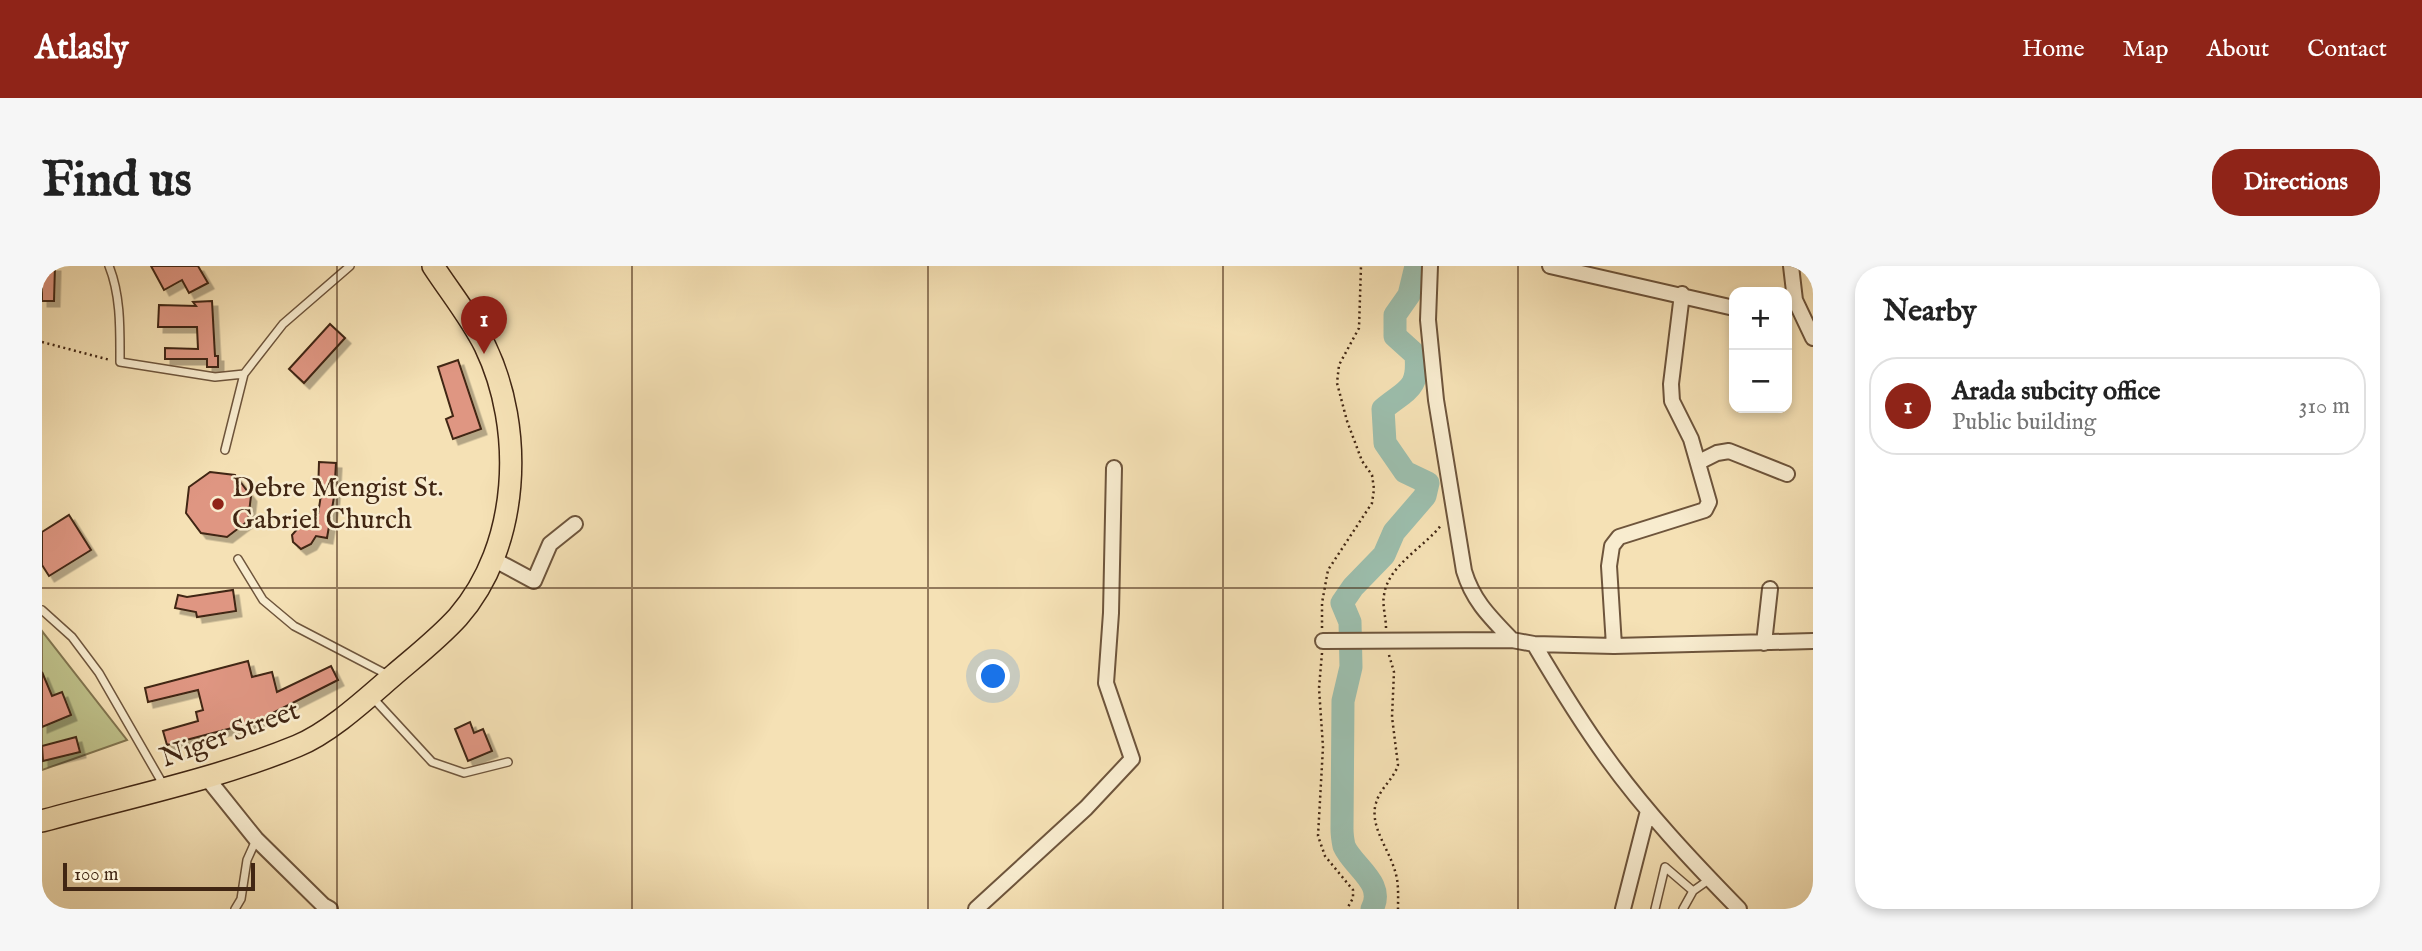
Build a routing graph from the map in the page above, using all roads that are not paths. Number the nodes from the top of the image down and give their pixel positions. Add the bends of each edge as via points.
1 (108, 266) edge
2 (350, 266) edge
3 (433, 266) edge
4 (1430, 266) edge
5 (1550, 266) edge
6 (1791, 266) edge
7 (1791, 287) edge
8 (1682, 294) junction
9 (1792, 303) edge
10 (1729, 306) edge
11 (1813, 338) edge
12 (244, 374) junction
13 (225, 450) dead end
14 (1699, 462) junction
15 (1114, 468) dead end
16 (1787, 474) dead end
17 (575, 524) dead end
18 (238, 559) dead end
19 (493, 559) junction
20 (1770, 589) dead end
21 (42, 610) edge
22 (1511, 640) junction
23 (1323, 641) road end
24 (1813, 641) edge
25 (1764, 643) junction
26 (1534, 644) junction
27 (1614, 646) junction
28 (391, 677) junction
29 (370, 695) junction
30 (508, 762) dead end
31 (208, 778) junction
32 (166, 790) junction
33 (1648, 811) junction
34 (42, 821) edge
35 (256, 839) junction
36 (1710, 879) junction
37 (1693, 891) junction
38 (235, 909) edge
39 (330, 909) edge
40 (976, 909) edge
41 (1623, 909) edge
42 (1656, 909) edge
43 (1683, 909) edge
44 (1738, 909) edge

1 - 12 lane via 120,326 120,362 215,376
2 - 12 lane via 283,324
3 - 19 main road, Niger Street via 484,344 499,379 509,429 511,473
4 - 22 street via 1428,320 1436,400 1464,571 1470,591
5 - 8 street
6 - 7 street
8 - 10 street
8 - 14 street via 1672,401
9 - 11 street
12 - 13 lane
14 - 16 street via 1729,451
14 - 27 street via 1709,502 1705,510 1619,537 1612,546
15 - 40 street via 1106,683 1132,759
17 - 19 street via 550,544 534,582
18 - 28 lane via 263,600 294,626
19 - 28 main road, Niger Street via 458,617
20 - 25 street
21 - 32 lane via 72,637 99,673
22 - 23 street
22 - 26 street
24 - 25 street
25 - 27 street
26 - 27 street
26 - 33 street via 1608,759
28 - 29 main road, Niger Street
29 - 30 lane via 432,762 464,773
29 - 31 main road, Niger Street via 299,745
31 - 32 main road, Niger Street
31 - 35 street
32 - 34 main road, Niger Street
33 - 36 street
33 - 41 street
35 - 38 lane
35 - 39 street
36 - 37 lane
36 - 44 street
37 - 42 lane via 1665,867
37 - 43 lane

